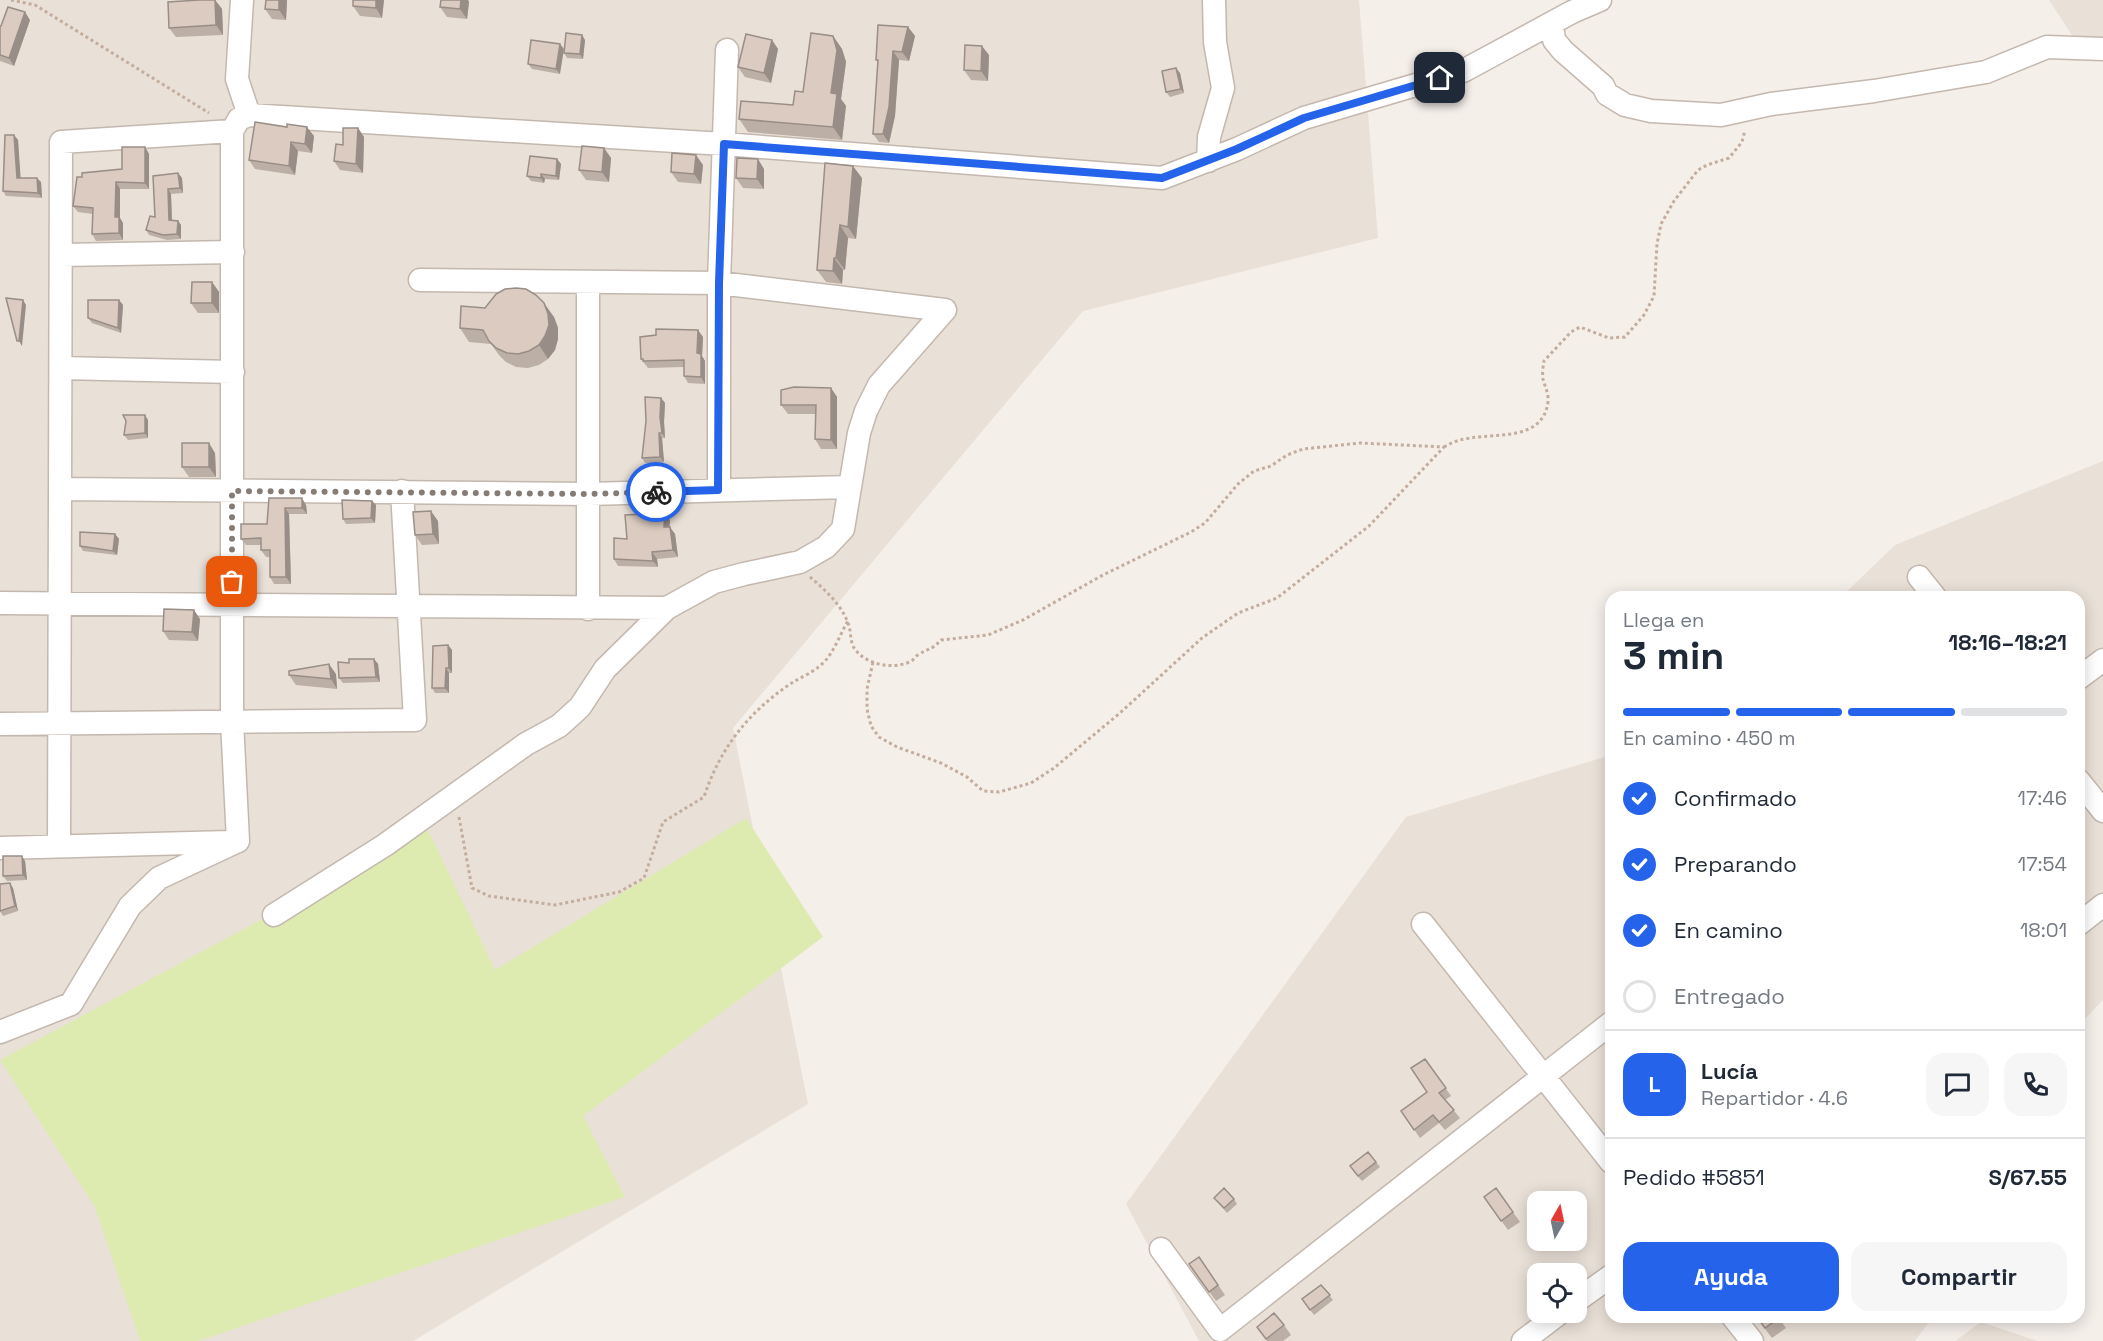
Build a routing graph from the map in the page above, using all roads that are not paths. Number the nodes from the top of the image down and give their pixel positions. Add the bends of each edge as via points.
1 (242, 0) edge
2 (1214, 0) edge
3 (1600, 0) edge
4 (1552, 24) junction
5 (2103, 49) edge
6 (727, 50) dead end
7 (238, 125) junction
8 (724, 144) junction
9 (1208, 161) junction
10 (233, 252) junction
11 (61, 255) junction
12 (420, 280) dead end
13 (588, 282) junction
14 (719, 283) junction
15 (61, 368) junction
16 (233, 372) junction
17 (850, 487) junction
18 (60, 489) junction
19 (718, 490) junction
20 (232, 491) junction
21 (402, 491) junction
22 (588, 494) junction
23 (1919, 577) dead end
24 (1930, 591) edge
25 (0, 603) edge
26 (60, 603) junction
27 (232, 605) junction
28 (407, 607) junction
29 (667, 608) junction
30 (588, 609) junction
31 (2103, 660) edge
32 (2085, 674) edge
33 (232, 721) junction
34 (59, 723) junction
35 (0, 724) edge
36 (2085, 788) edge
37 (2103, 811) edge
38 (238, 841) junction
39 (59, 845) junction
40 (0, 848) edge
41 (2103, 905) edge
42 (274, 915) dead end
43 (2085, 919) edge
44 (1423, 924) dead end
45 (1605, 1028) edge
46 (0, 1032) edge
47 (1543, 1076) junction
48 (1605, 1154) edge
49 (1161, 1249) dead end
50 (1605, 1280) edge
51 (1587, 1294) edge
52 (1547, 1323) edge
53 (1738, 1323) edge
54 (1223, 1335) edge
55 (1522, 1341) edge
56 (1752, 1341) edge

1 - 7 street
2 - 9 street via 1215,42 1223,88 1209,137
3 - 4 street
4 - 5 street via 1554,40 1563,51 1607,94 1625,105 1651,111 1721,115 1986,72 2047,47
4 - 9 street via 1463,71 1304,118
6 - 8 street
7 - 8 street
7 - 10 street
7 - 11 street via 61,142
8 - 9 street via 1162,178
8 - 14 street
10 - 11 street
10 - 16 street
11 - 15 street
12 - 13 street
13 - 14 street
13 - 22 street
14 - 17 street via 945,310 879,385 859,433
14 - 19 street
15 - 16 street
15 - 18 street
16 - 20 street
17 - 19 street
17 - 29 street via 843,529 826,547 801,562 714,582
18 - 20 street
18 - 26 street
19 - 22 street
20 - 21 street
20 - 27 street
21 - 22 street
21 - 28 street
22 - 30 street
23 - 24 street
25 - 26 street
26 - 27 street
26 - 34 street
27 - 28 street
27 - 33 street
28 - 30 street
28 - 33 street via 415,720
29 - 30 street
29 - 42 street via 605,669 579,708 559,726 526,744 385,845
31 - 32 street
33 - 34 street
33 - 38 street
34 - 35 street
34 - 39 street
36 - 37 street
38 - 39 street
38 - 46 street via 159,878 130,906 71,1004
39 - 40 street
41 - 43 street
44 - 47 street
45 - 47 street
47 - 48 street
47 - 54 street
49 - 54 street
50 - 51 street
52 - 55 street
53 - 56 street

